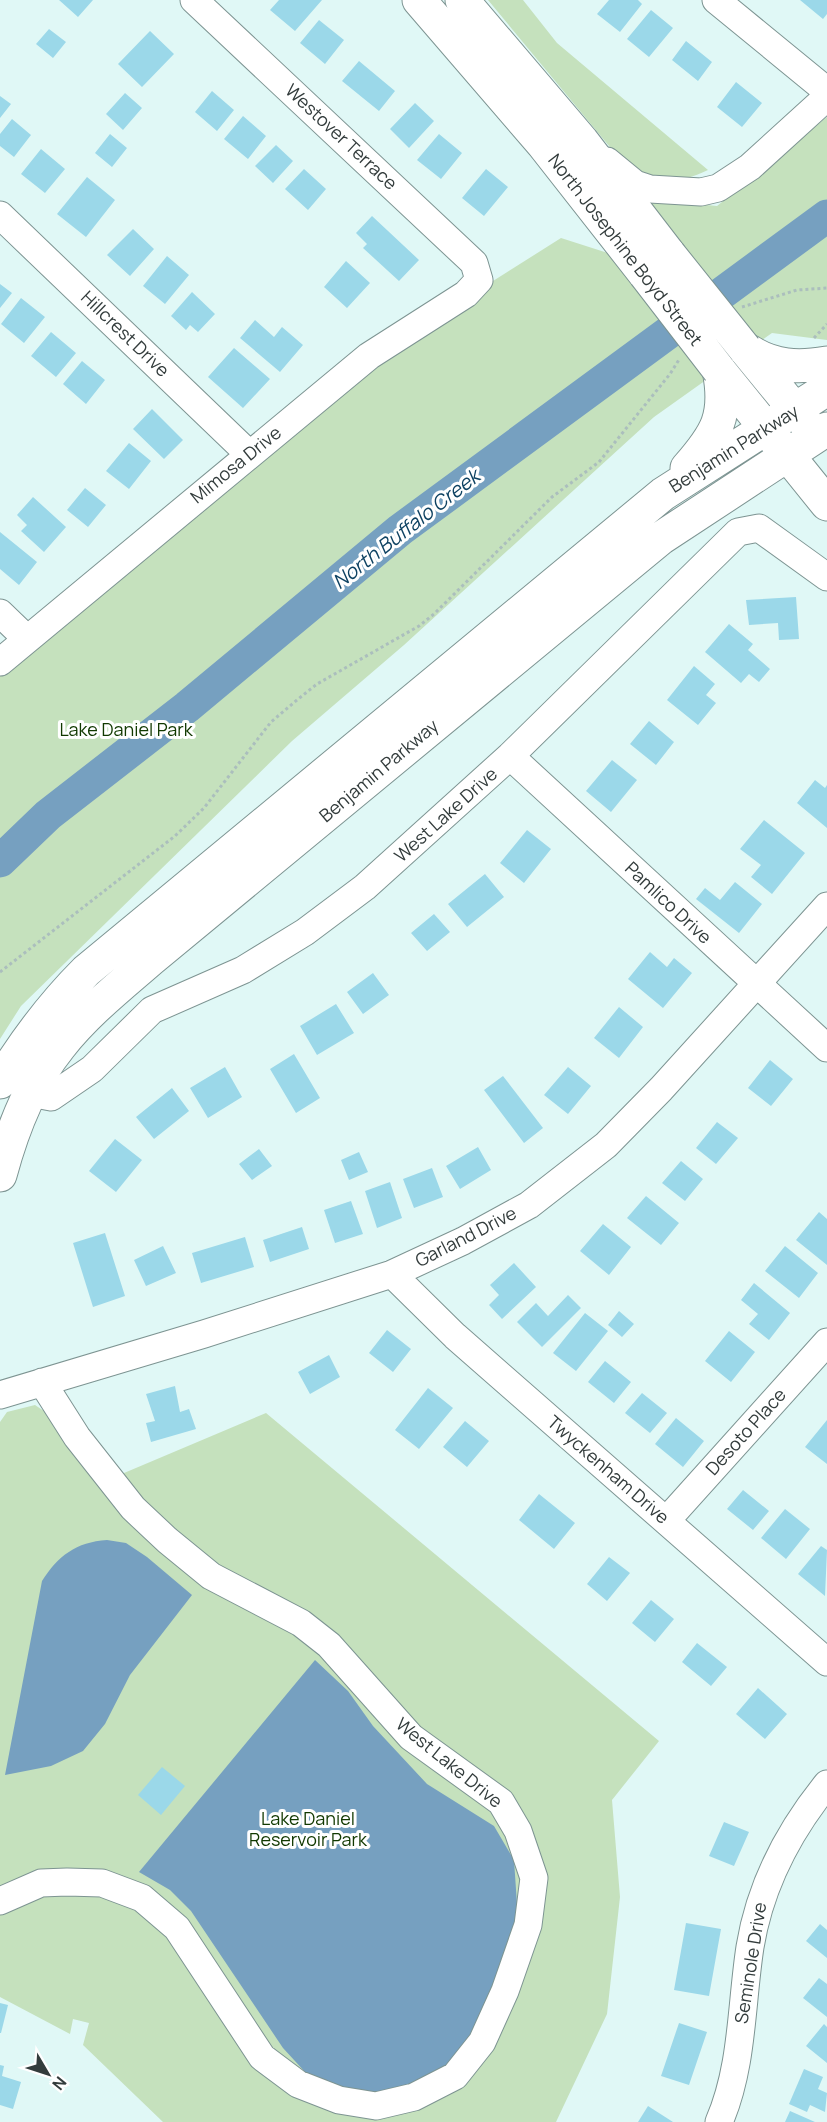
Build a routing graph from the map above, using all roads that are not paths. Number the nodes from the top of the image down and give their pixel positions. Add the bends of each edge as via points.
1 (194, 0) edge
2 (407, 0) edge
3 (419, 0) edge
4 (462, 0) edge
5 (716, 0) edge
6 (454, 40) junction
7 (827, 91) edge
8 (827, 97) edge
9 (582, 141) junction
10 (0, 214) edge
11 (657, 264) junction
12 (479, 280) joint
13 (745, 349) junction
14 (827, 363) edge
15 (719, 370) junction
16 (827, 389) edge
17 (795, 410) junction
18 (767, 428) junction
19 (824, 438) edge
20 (249, 454) junction
21 (788, 456) junction
22 (663, 494) junction
23 (827, 504) edge
24 (827, 577) edge
25 (0, 613) edge
26 (27, 639) junction
27 (2, 657) edge
28 (510, 756) junction
29 (827, 906) edge
30 (757, 986) junction
31 (827, 1048) edge
32 (0, 1082) edge
33 (30, 1093) junction
34 (0, 1175) edge
35 (392, 1274) junction
36 (827, 1342) edge
37 (42, 1382) junction
38 (0, 1395) edge
39 (666, 1521) junction
40 (827, 1662) edge
41 (827, 1784) edge
42 (0, 1901) edge
43 (719, 2122) edge

1 - 12 street, Westover Terrace via 474,263
2 - 6 main road
3 - 6 main road, North Josephine Boyd Street
4 - 9 main road, North Josephine Boyd Street
5 - 7 street
6 - 11 main road, North Josephine Boyd Street via 543,144
8 - 9 street via 750,167 718,188 701,192 666,192 635,184
9 - 11 main road, North Josephine Boyd Street
10 - 20 street, Hillcrest Drive
11 - 13 main road, North Josephine Boyd Street, bridge
11 - 15 main road, North Josephine Boyd Street, bridge
12 - 20 street, Mimosa Drive via 466,294 369,356
13 - 14 main road via 782,365
13 - 17 main road, North Josephine Boyd Street
15 - 18 main road, North Josephine Boyd Street
15 - 22 main road via 723,391 719,424 711,440
16 - 17 main road, Benjamin Parkway
17 - 18 main road, Benjamin Parkway
17 - 19 main road, North Josephine Boyd Street
18 - 21 main road, North Josephine Boyd Street
18 - 22 main road, Benjamin Parkway
19 - 21 main road, Benjamin Parkway
20 - 26 street, Mimosa Drive
21 - 23 main road, North Josephine Boyd Street
21 - 33 main road, Benjamin Parkway via 661,538 150,960 73,1031
22 - 32 main road, Benjamin Parkway via 86,971 54,1004
24 - 28 street, West Lake Drive via 759,528 738,532
25 - 26 street
26 - 27 street, Mimosa Drive
28 - 30 street, Pamlico Drive
28 - 33 street, West Lake Drive via 374,880 305,932 243,970 152,1010 92,1069 51,1097
29 - 30 street, Garland Drive
30 - 31 street, Pamlico Drive
30 - 35 street, Garland Drive via 606,1145 537,1199 463,1241
33 - 34 main road, Benjamin Parkway
35 - 37 street, Garland Drive
35 - 39 street, Twyckenham Drive via 455,1336
36 - 39 street, Desoto Place
37 - 38 street, Garland Drive
37 - 42 street, West Lake Drive via 105,1473 133,1508 167,1540 211,1576 300,1623 329,1645 411,1737 501,1802 518,1831 534,1878 528,1925 482,2042 454,2076 414,2097 376,2106 339,2100 298,2084 262,2057 177,1928 142,1898 102,1883 67,1882 41,1883
39 - 40 street, Twyckenham Drive
41 - 43 street, Seminole Drive via 783,1847 761,1896 750,1947 734,2071

